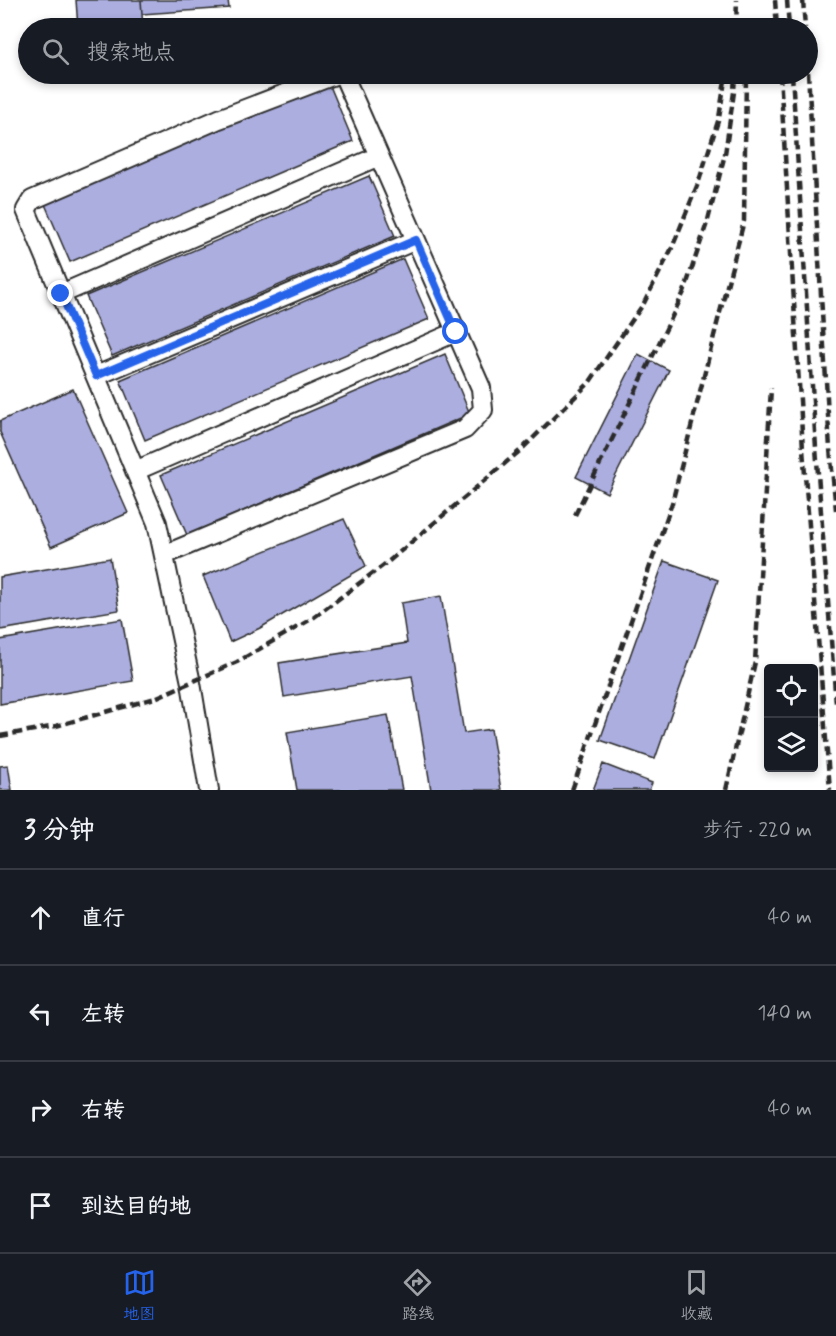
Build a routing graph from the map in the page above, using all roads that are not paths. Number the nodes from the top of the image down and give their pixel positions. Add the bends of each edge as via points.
1 (311, 84) edge
2 (347, 84) edge
3 (379, 156) junction
4 (416, 240) junction
5 (61, 294) junction
6 (456, 332) junction
7 (96, 376) junction
8 (135, 471) junction
9 (164, 555) junction
10 (209, 790) edge

1 - 5 lane via 32,200 26,210
2 - 3 lane
3 - 4 lane
3 - 5 lane
4 - 6 lane
4 - 7 lane
5 - 7 lane
6 - 8 lane
6 - 9 lane via 481,388 483,410 465,429
7 - 8 lane
8 - 9 lane via 157,523
9 - 10 lane

